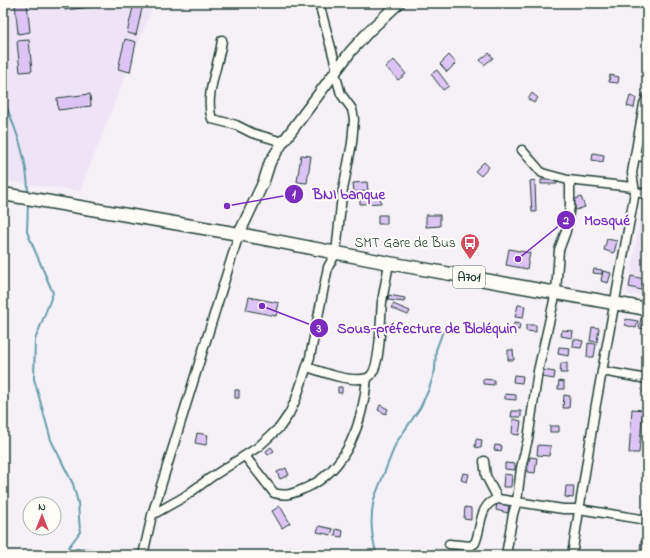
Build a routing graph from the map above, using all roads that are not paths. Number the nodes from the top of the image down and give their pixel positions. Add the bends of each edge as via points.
1 (319, 3) edge
2 (399, 3) edge
3 (222, 40) dead end
4 (336, 71) junction
5 (647, 97) edge
6 (283, 142) junction
7 (522, 150) dead end
8 (635, 155) junction
9 (647, 158) edge
10 (568, 180) junction
11 (634, 189) junction
12 (5, 194) edge
13 (647, 194) edge
14 (239, 234) junction
15 (336, 253) junction
16 (389, 263) junction
17 (556, 292) junction
18 (616, 303) junction
19 (647, 309) edge
20 (307, 367) junction
21 (602, 371) junction
22 (367, 378) junction
23 (647, 379) edge
24 (245, 456) junction
25 (484, 461) dead end
26 (498, 499) junction
27 (517, 501) junction
28 (579, 509) junction
29 (152, 515) junction
30 (647, 520) edge
31 (449, 544) dead end
32 (143, 555) edge
33 (506, 555) edge
34 (572, 555) edge

1 - 4 street
2 - 4 main road via 361,39
3 - 6 street via 210,88 212,119
4 - 6 main road
4 - 15 street via 341,94 352,109 354,119 337,230
5 - 8 street
6 - 14 main road via 270,162 264,181
7 - 10 street via 542,173
8 - 9 street
8 - 11 street via 632,173
10 - 11 street
10 - 17 street via 570,206 566,231 559,250
11 - 13 street
11 - 18 street
12 - 14 highway, A701
14 - 15 highway, A701
14 - 29 street
15 - 16 highway, A701
15 - 20 street via 328,267
16 - 17 highway, A701
16 - 22 street via 377,358 373,374
17 - 18 highway, A701
17 - 27 street via 538,371
18 - 19 highway, A701
18 - 21 street
20 - 22 street via 348,378
20 - 24 street via 289,414 270,437
21 - 23 street
21 - 28 street
22 - 24 street via 365,400 348,450 320,482 290,496 274,493
24 - 29 street
25 - 26 street via 486,476
26 - 27 street
26 - 31 street via 486,506 475,542 471,546
27 - 28 street via 555,508
27 - 33 street
28 - 30 street
28 - 34 street
29 - 32 street

